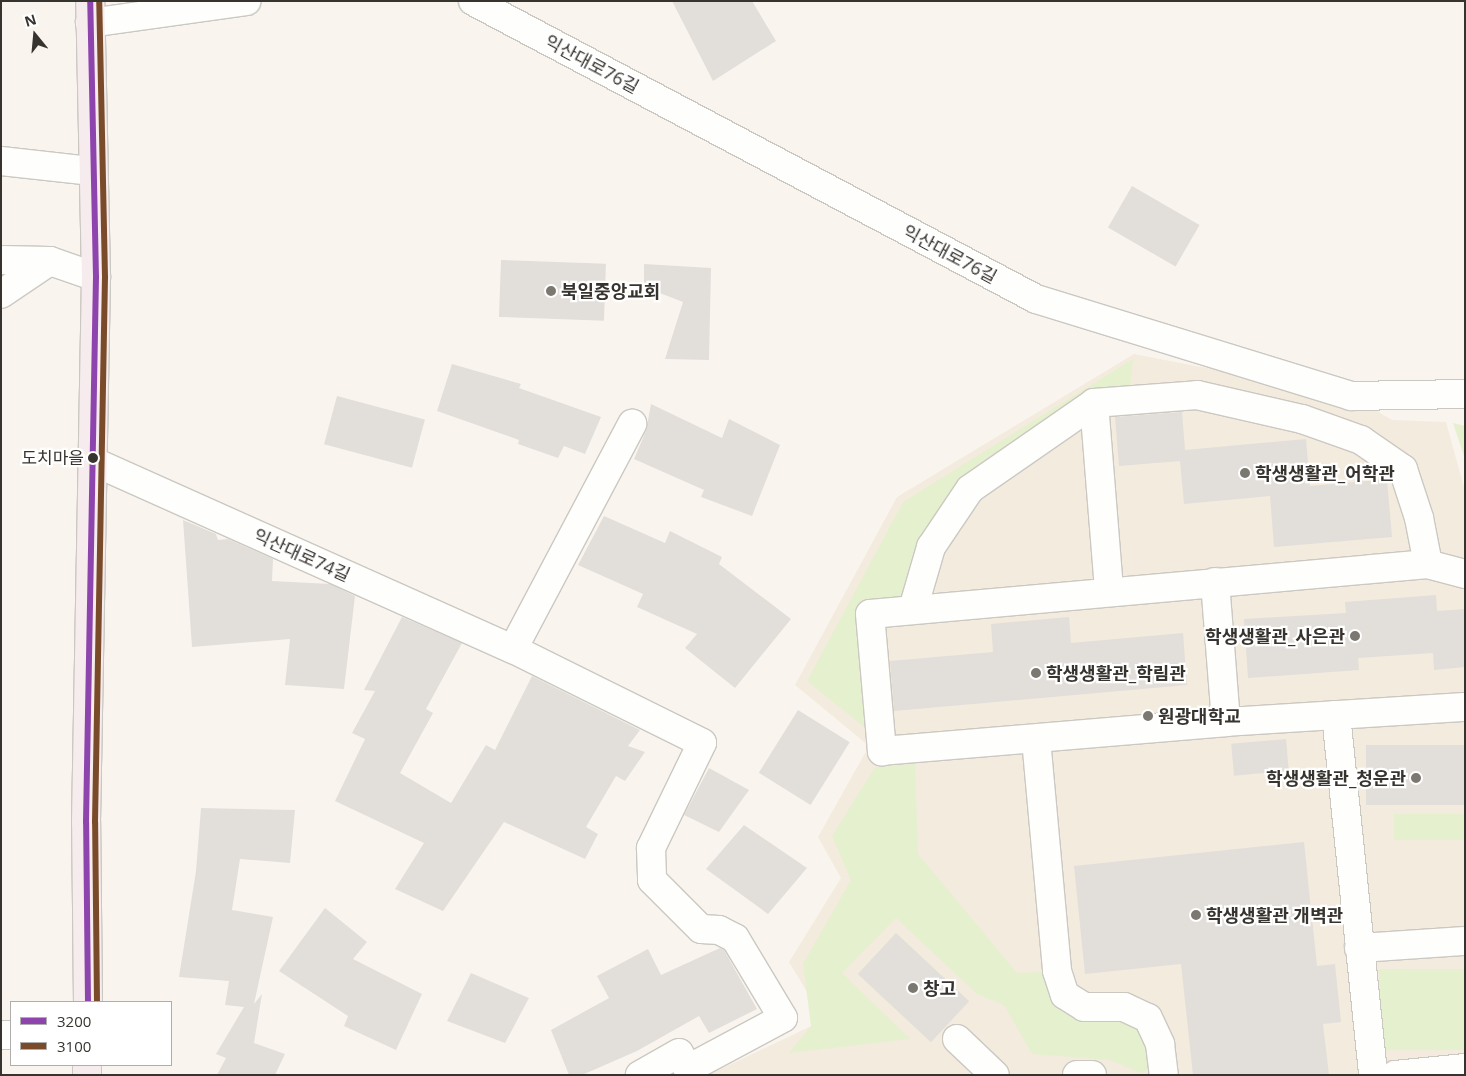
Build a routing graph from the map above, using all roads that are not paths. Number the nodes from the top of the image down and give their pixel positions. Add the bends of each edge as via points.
1 (246, 1) edge
2 (473, 1) edge
3 (90, 12) edge
4 (1, 161) edge
5 (92, 171) junction
6 (1, 260) edge
7 (50, 261) junction
8 (96, 277) junction
9 (1, 294) edge
10 (1465, 394) edge
11 (1094, 403) junction
12 (632, 424) dead end
13 (92, 461) junction
14 (1428, 564) junction
15 (1465, 574) edge
16 (1215, 582) junction
17 (1109, 590) junction
18 (912, 609) junction
19 (513, 648) junction
20 (1465, 707) edge
21 (1336, 715) junction
22 (1226, 722) junction
23 (1036, 739) junction
24 (1465, 940) edge
25 (1359, 948) junction
26 (88, 1001) edge
27 (957, 1040) dead end
28 (1465, 1068) edge
29 (640, 1075) edge
30 (994, 1075) edge
31 (1077, 1075) edge
32 (1092, 1075) edge
33 (1164, 1075) edge
34 (1373, 1075) edge
35 (1395, 1075) edge

1 - 3 street
2 - 10 street, 익산대로76길 via 1036,299 1351,396
3 - 5 main road
4 - 5 street
5 - 8 main road
6 - 7 street
7 - 8 street
7 - 9 street
8 - 13 main road
11 - 14 street via 1197,395 1302,419 1361,440 1403,469 1420,518
11 - 17 street
11 - 18 street via 970,490 931,547
12 - 19 street
13 - 19 street, 익산대로74길
13 - 26 main road via 86,822
14 - 15 street
14 - 16 street
16 - 17 street
16 - 22 street
17 - 18 street
18 - 23 street via 870,614 882,751
19 - 29 street, 익산대로74길 via 702,743 651,848 652,880 701,929 719,930 735,938 783,1018 688,1069 679,1053
20 - 21 street
21 - 22 street
21 - 25 street
22 - 23 street
23 - 33 street via 1057,971 1065,995 1084,1007 1124,1007 1148,1018 1160,1044
24 - 25 street
25 - 34 street
27 - 30 street
28 - 35 street
31 - 32 street

